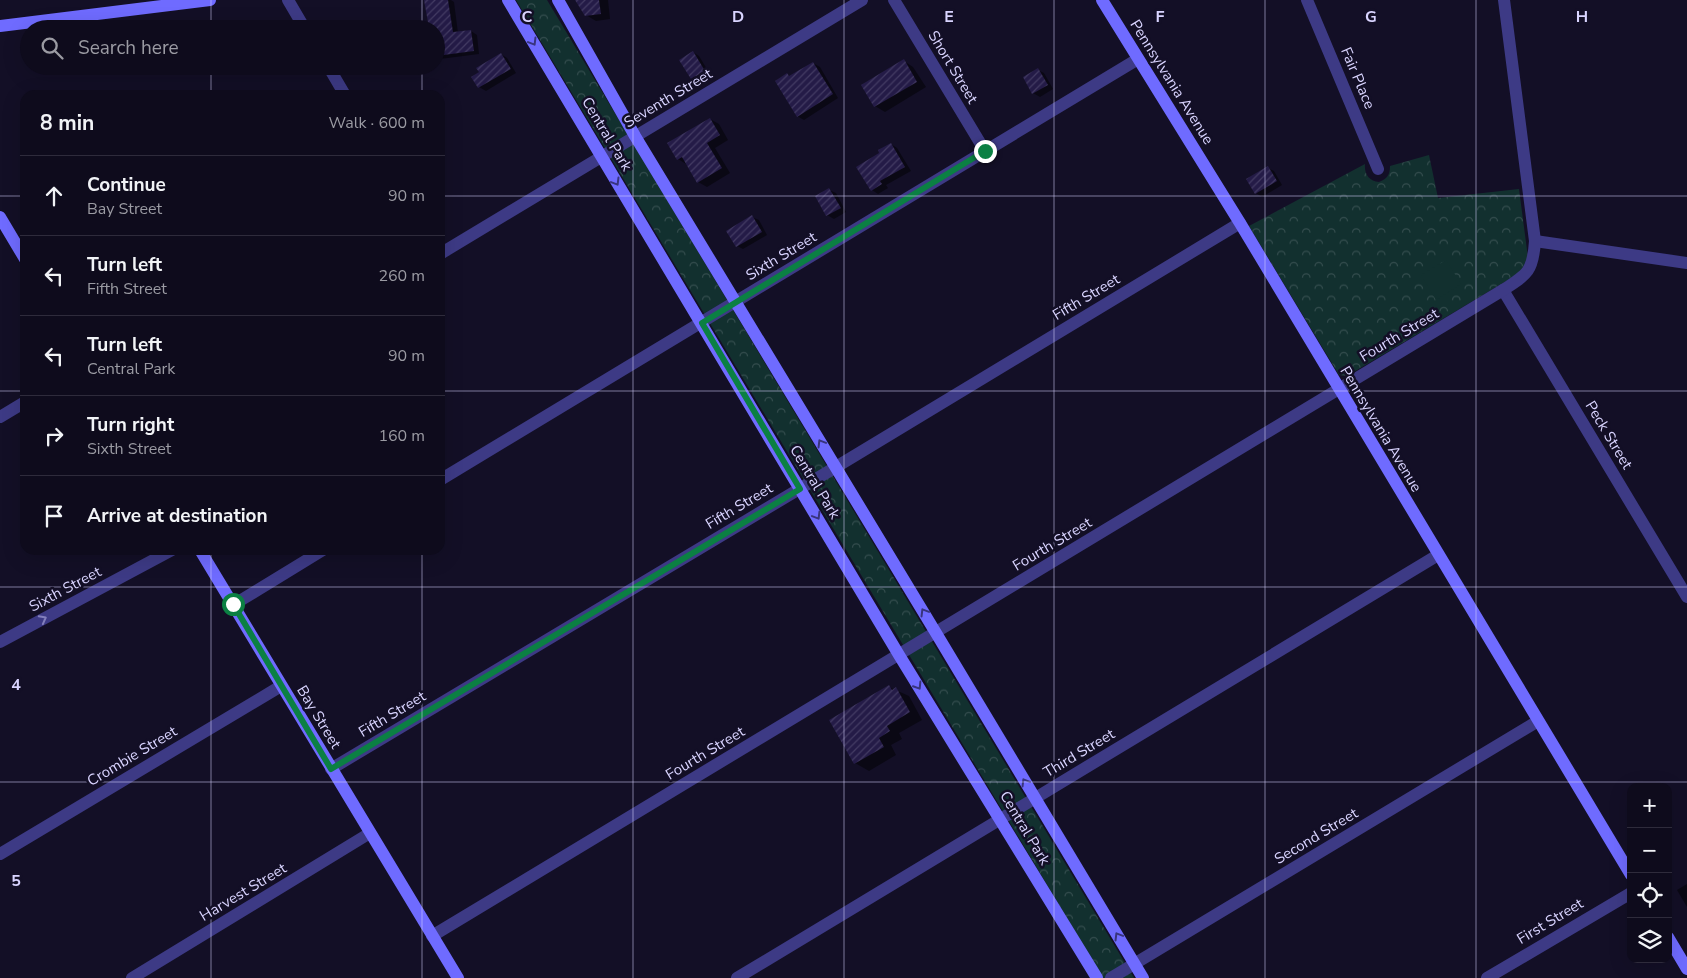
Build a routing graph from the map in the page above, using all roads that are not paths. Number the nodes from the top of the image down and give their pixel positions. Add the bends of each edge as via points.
1 (210, 0) edge
2 (288, 0) edge
3 (508, 0) edge
4 (558, 0) edge
5 (862, 0) edge
6 (894, 0) edge
7 (1102, 0) edge
8 (1307, 0) edge
9 (1504, 0) edge
10 (143, 4) edge
11 (39, 20) edge
12 (300, 20) edge
13 (20, 23) edge
14 (0, 26) edge
15 (1138, 59) junction
16 (332, 75) edge
17 (338, 90) edge
18 (635, 136) junction
19 (985, 151) junction
20 (601, 157) junction
21 (1378, 169) dead end
22 (0, 217) edge
23 (1240, 223) junction
24 (1535, 241) junction
25 (445, 250) edge
26 (20, 251) edge
27 (1687, 263) edge
28 (1503, 290) junction
29 (736, 303) junction
30 (702, 323) junction
31 (1339, 390) junction
32 (20, 405) edge
33 (0, 417) edge
34 (836, 468) junction
35 (445, 477) edge
36 (800, 489) junction
37 (1438, 554) junction
38 (163, 555) edge
39 (203, 555) edge
40 (316, 555) edge
41 (1687, 597) edge
42 (233, 604) junction
43 (936, 633) junction
44 (0, 642) edge
45 (899, 655) junction
46 (281, 686) junction
47 (1538, 721) junction
48 (331, 769) junction
49 (1035, 798) junction
50 (1001, 819) junction
51 (370, 833) junction
52 (0, 854) edge
53 (1629, 873) edge
54 (1627, 895) edge
55 (432, 936) junction
56 (1672, 945) edge
57 (1134, 964) junction
58 (1687, 969) edge
59 (132, 978) edge
60 (458, 978) edge
61 (737, 978) edge
62 (1097, 978) edge
63 (1111, 978) edge
64 (1142, 978) edge
65 (1487, 978) edge

1 - 10 main road
2 - 12 street
3 -> 20 main road, Central Park
4 - 18 main road, Central Park
5 - 18 street, Seventh Street
6 - 19 street, Short Street
7 - 15 main road, Pennsylvania Avenue
8 - 21 street, Fair Place
9 - 24 street
10 - 11 main road
13 - 14 main road
15 - 19 street, Sixth Street
15 - 23 main road, Pennsylvania Avenue
16 - 17 street
18 - 20 street, Seventh Street
18 - 29 main road, Central Park
19 - 29 street, Sixth Street
20 - 25 street, Seventh Street
20 -> 30 main road, Central Park
22 - 26 main road
23 - 31 main road, Pennsylvania Avenue
23 - 34 street, Fifth Street
24 - 27 street
24 - 28 street, Fourth Street via 1532,264 1527,273
28 - 31 street, Fourth Street
28 - 41 street, Peck Street
29 - 30 street, Sixth Street
34 -> 29 main road, Central Park
30 - 35 street, Sixth Street
30 - 36 main road, Central Park
31 - 37 main road, Pennsylvania Avenue
31 - 43 street, Fourth Street
32 - 33 street
34 - 36 street, Fifth Street
43 -> 34 main road, Central Park
36 -> 45 main road, Central Park
36 - 48 street, Fifth Street
37 - 47 main road, Pennsylvania Avenue
37 - 49 street, Third Street
44 -> 38 street, Sixth Street
39 - 42 main road, Bay Street
40 - 42 street
42 - 46 main road, Bay Street
43 - 45 street, Fourth Street
49 -> 43 main road, Central Park
45 -> 50 main road, Central Park
45 - 55 street, Fourth Street
46 - 48 main road, Bay Street
46 - 52 street, Crombie Street
47 - 53 main road, Pennsylvania Avenue
47 - 57 street, Second Street
48 - 51 main road, Bay Street
49 - 50 street, Third Street
57 -> 49 main road, Central Park
50 - 61 street, Third Street
50 - 62 main road, Central Park
51 - 55 main road, Bay Street
51 - 59 street, Harvest Street
54 - 65 street, First Street
55 - 60 main road, Bay Street
56 - 58 main road
57 - 63 street, Second Street
57 - 64 main road, Central Park

